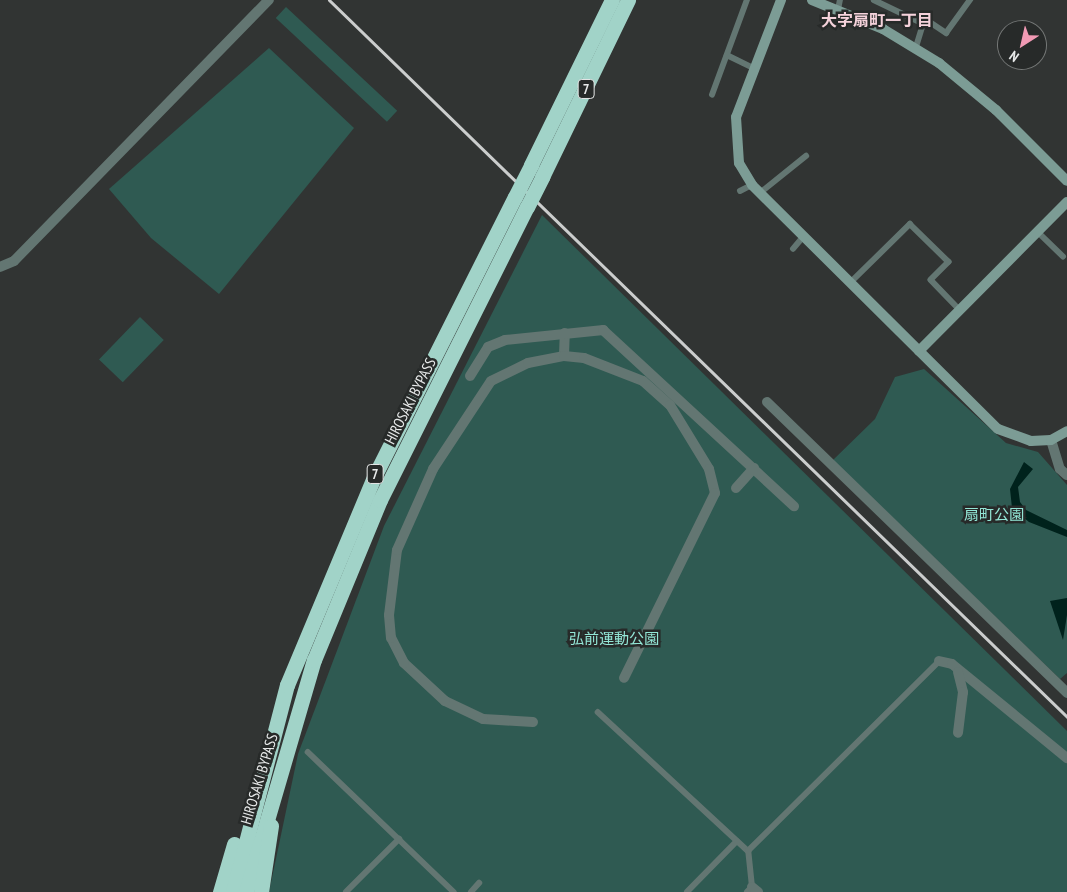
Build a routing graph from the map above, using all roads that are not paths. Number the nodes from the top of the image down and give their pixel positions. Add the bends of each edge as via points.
1 (269, 0) edge
2 (612, 0) edge
3 (628, 0) edge
4 (747, 0) edge
5 (780, 0) edge
6 (812, 0) edge
7 (874, 0) edge
8 (970, 0) edge
9 (839, 5) edge
10 (924, 24) junction
11 (916, 47) junction
12 (727, 55) junction
13 (754, 68) junction
14 (712, 94) dead end
15 (806, 156) dead end
16 (1067, 181) edge
17 (752, 185) junction
18 (740, 191) dead end
19 (760, 193) junction
20 (1067, 202) edge
21 (1038, 232) junction
22 (803, 237) junction
23 (793, 249) dead end
24 (1063, 256) dead end
25 (0, 268) edge
26 (850, 283) junction
27 (960, 310) junction
28 (565, 333) junction
29 (920, 351) junction
30 (564, 356) junction
31 (470, 376) dead end
32 (767, 402) dead end
33 (1067, 431) edge
34 (1051, 440) junction
35 (754, 468) junction
36 (1067, 476) edge
37 (736, 488) dead end
38 (794, 506) dead end
39 (939, 661) joint
40 (958, 672) junction
41 (624, 678) dead end
42 (1065, 686) edge
43 (598, 712) dead end
44 (533, 722) dead end
45 (958, 733) dead end
46 (308, 752) dead end
47 (1067, 758) edge
48 (263, 762) junction
49 (280, 771) junction
50 (399, 839) junction
51 (737, 841) junction
52 (748, 851) junction
53 (479, 883) dead end
54 (752, 890) edge
55 (220, 892) edge
56 (233, 892) edge
57 (246, 892) edge
58 (261, 892) edge
59 (346, 892) edge
60 (454, 892) edge
61 (471, 892) edge
62 (687, 892) edge

1 - 25 street via 14,261
2 - 48 highway, HIROSAKI BYPASS / 7, bridge via 374,477 287,685
3 - 49 highway, HIROSAKI BYPASS / 7, bridge via 380,500 314,660
4 - 12 lane
5 - 13 street
6 - 9 street
7 - 10 lane
8 - 10 lane via 946,34 924,18
9 - 11 street
10 - 11 lane
11 - 16 street via 977,93
12 - 13 lane
12 - 14 lane
13 - 17 street via 736,117 734,138 739,163
15 - 19 lane
17 - 18 lane
17 - 19 street
19 - 22 street
20 - 21 street
21 - 24 lane
21 - 27 street
22 - 23 lane
22 - 26 street
26 - 27 lane via 910,224 949,262 931,280
26 - 29 street
27 - 29 street
28 - 30 street
28 - 31 street via 488,347
28 - 35 street via 603,330 617,339
29 - 34 street via 998,429 1011,437
30 - 41 street via 617,368 663,399 690,435 716,493
30 - 44 street via 521,366 491,381 433,469 397,550 391,583 391,638 421,683 445,701 484,719
32 - 42 street
33 - 34 street
34 - 36 street via 1060,469
35 - 37 street
35 - 38 street
39 - 40 street via 952,664
39 - 52 lane
40 - 45 street via 963,692
40 - 47 street
43 - 51 lane
46 - 50 lane
48 - 55 highway, 7
48 - 56 highway, HIROSAKI BYPASS / 7
49 - 57 highway, HIROSAKI BYPASS / 7
49 - 58 highway, 7
50 - 59 lane
50 - 60 lane
51 - 52 lane
51 - 62 lane
52 - 54 lane
53 - 61 lane

